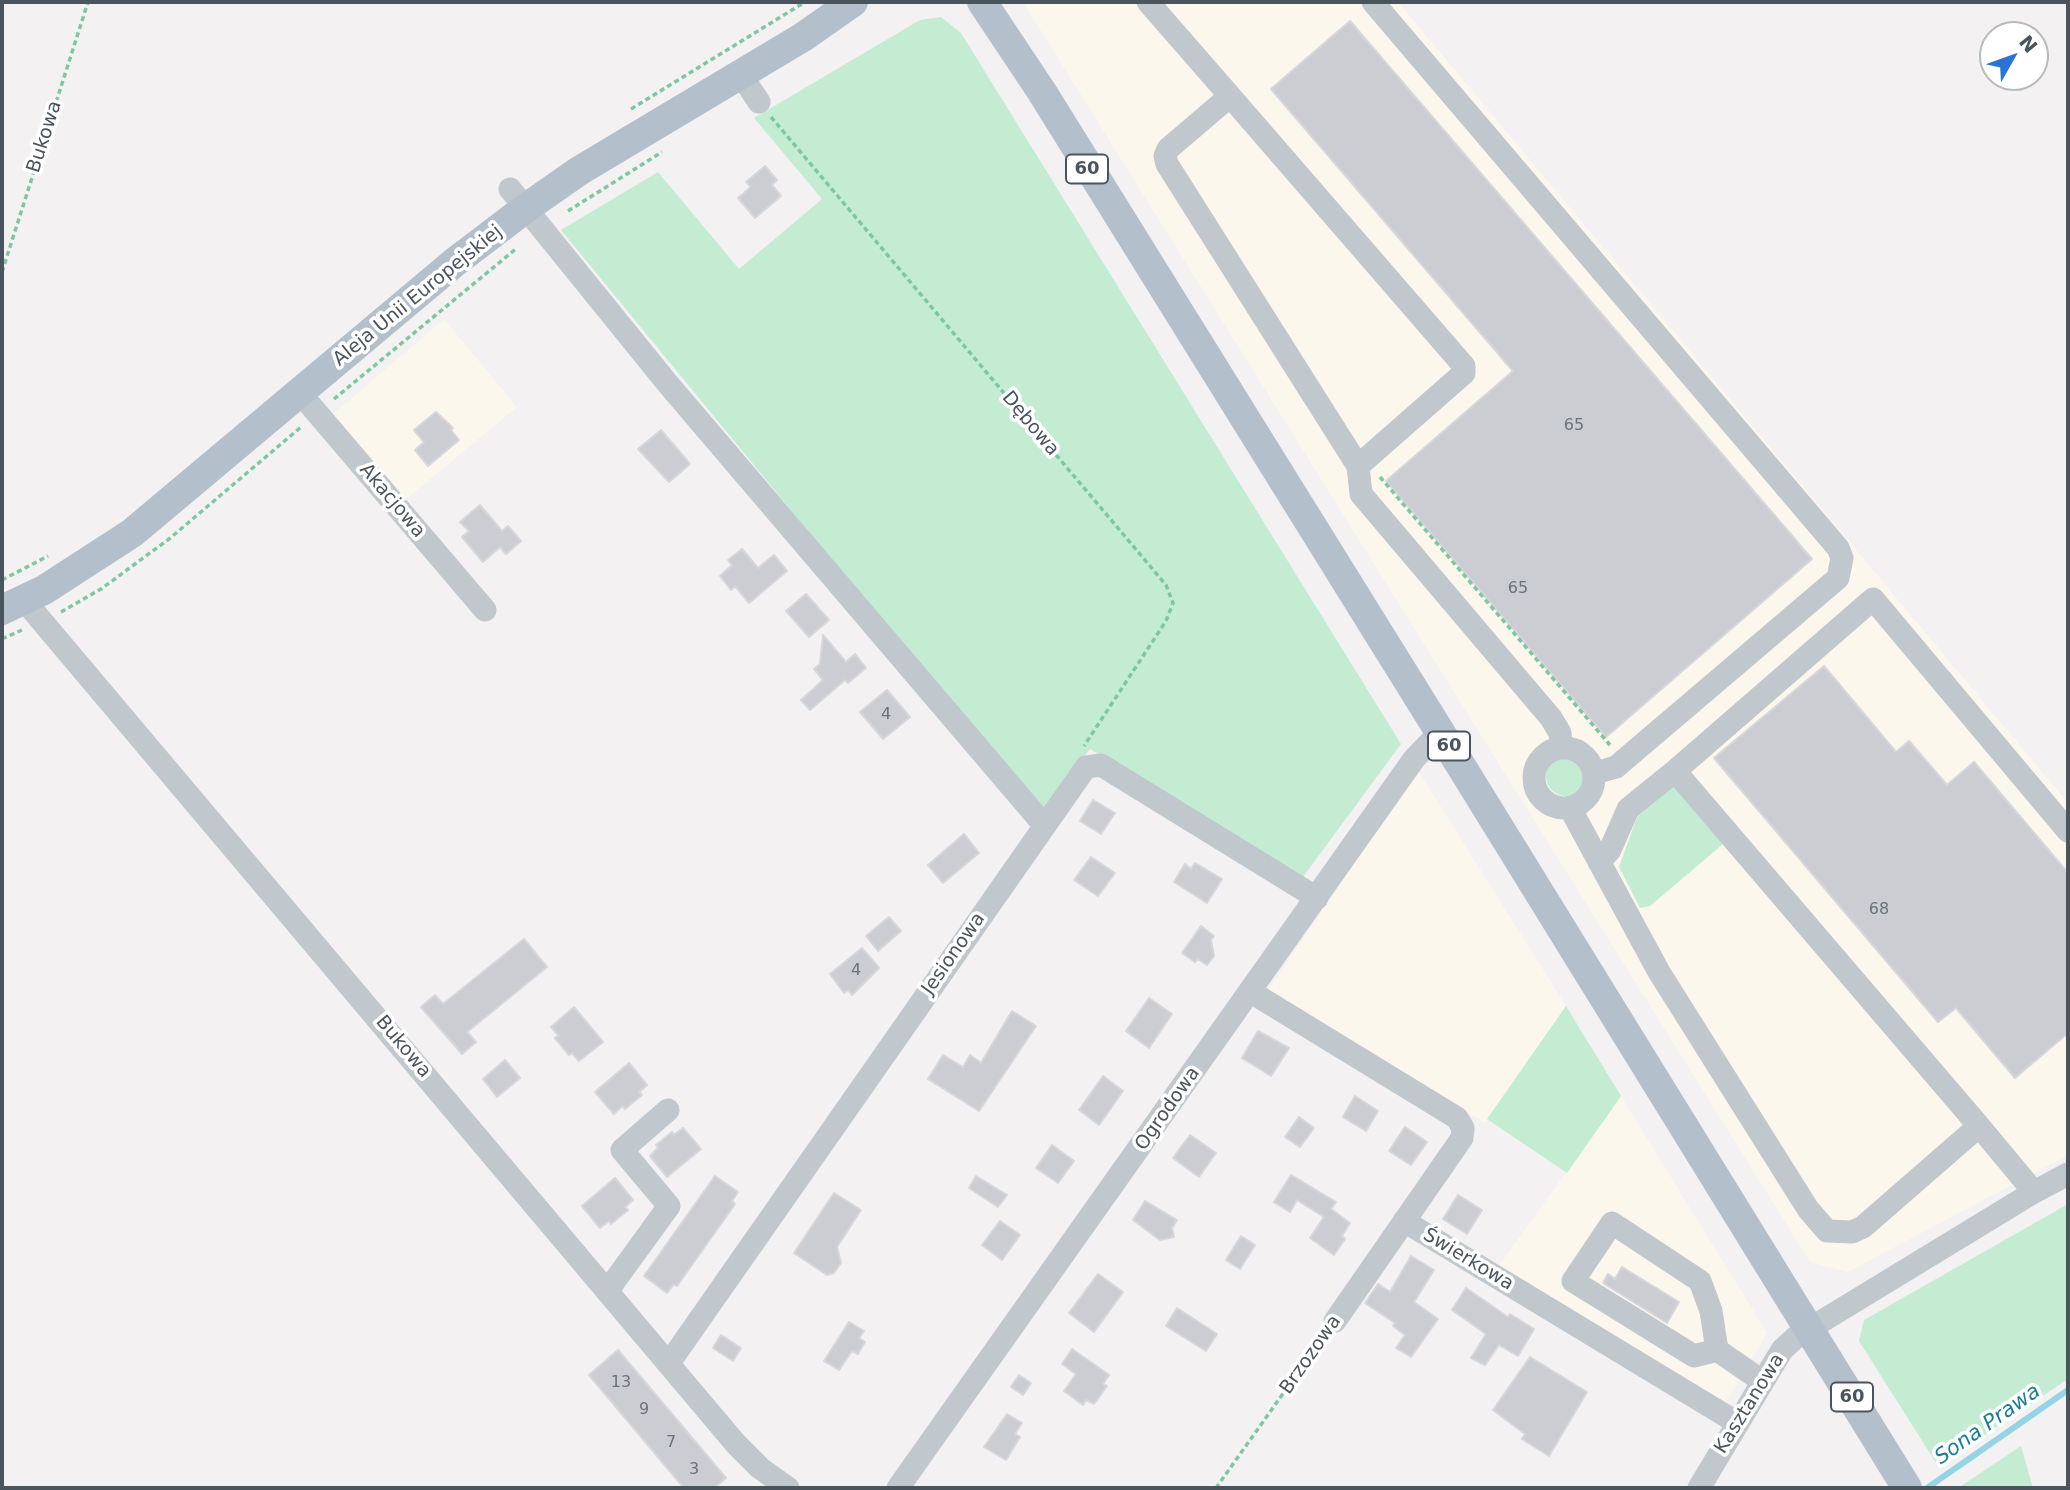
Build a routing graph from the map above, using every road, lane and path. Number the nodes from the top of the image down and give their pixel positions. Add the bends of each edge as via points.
1 (88, 2) edge
2 (982, 2) edge
3 (1147, 2) edge
4 (1373, 2) edge
5 (854, 3) edge
6 (741, 75) junction
7 (1230, 96) junction
8 (759, 102) joint
9 (518, 199) junction
10 (2, 272) edge
11 (300, 393) junction
12 (1358, 466) junction
13 (2, 574) edge
14 (10, 596) edge
15 (485, 610) dead end
16 (1440, 732) junction
17 (1561, 748) junction
18 (1623, 761) junction
19 (1086, 766) junction
20 (1675, 771) junction
21 (1595, 773) junction
22 (1570, 808) junction
23 (1044, 825) junction
24 (2068, 831) edge
25 (1599, 862) junction
26 (1317, 898) junction
27 (1251, 992) junction
28 (668, 1110) dead end
29 (1979, 1126) junction
30 (2068, 1174) edge
31 (2034, 1192) junction
32 (1404, 1221) junction
33 (608, 1290) junction
34 (1335, 1321) joint
35 (1810, 1327) junction
36 (1717, 1350) junction
37 (669, 1363) junction
38 (1762, 1381) junction
39 (1736, 1422) junction
40 (788, 1488) edge
41 (898, 1488) edge
42 (1216, 1488) edge
43 (1699, 1488) edge
44 (1907, 1488) edge

1 - 10 path, Bukowa
2 - 16 main road, 60
3 - 7 street
4 - 18 street via 1842,558 1838,578
5 - 6 main road, Aleja Unii Europejskiej
6 - 8 street
6 - 9 main road, Aleja Unii Europejskiej via 579,171
7 - 12 street via 1168,149 1167,164
7 - 12 street via 1464,366 1464,373
8 - 19 path, Dębowa via 1166,585 1173,603 1166,621 1083,744
9 - 11 main road, Aleja Unii Europejskiej via 455,262
9 - 23 street via 668,384
11 - 14 main road, Aleja Unii Europejskiej via 89,564
11 - 15 street, Akacjowa
12 - 17 street via 1360,494 1551,718 1560,733
12 - 18 path via 1380,476
13 - 14 path
14 - 33 street, Bukowa
16 - 26 street, Ogrodowa via 1414,759
16 - 35 main road, 60
17 - 21 street via 1576,750 1588,759
17 - 22 street via 1540,760 1534,783 1547,803
18 - 21 street
19 - 23 street, Jesionowa
19 - 26 street via 1101,765
20 - 24 street via 1873,599
20 - 25 street via 1628,810 1611,850
20 - 29 street
21 - 22 street via 1590,796
22 - 25 street
23 - 37 street, Jesionowa
25 - 29 street via 1660,972 1808,1209 1827,1231 1852,1232 1863,1227
26 - 27 street, Ogrodowa
27 - 32 street, Świerkowa via 1457,1118 1463,1128 1462,1139
27 - 41 street, Ogrodowa
28 - 33 street via 622,1150 669,1206
29 - 31 street
30 - 31 street, Kasztanowa
31 - 35 street, Kasztanowa
32 - 34 street, Brzozowa
32 - 39 street, Świerkowa
33 - 37 street, Bukowa
34 - 42 path, Brzozowa
35 - 38 street, Kasztanowa via 1782,1350
35 - 44 main road, 60
36 - 36 street via 1711,1311 1700,1281 1612,1223 1573,1281 1694,1356
36 - 38 street
37 - 40 street, Bukowa via 736,1444
38 - 39 street, Kasztanowa
39 - 43 street, Kasztanowa

